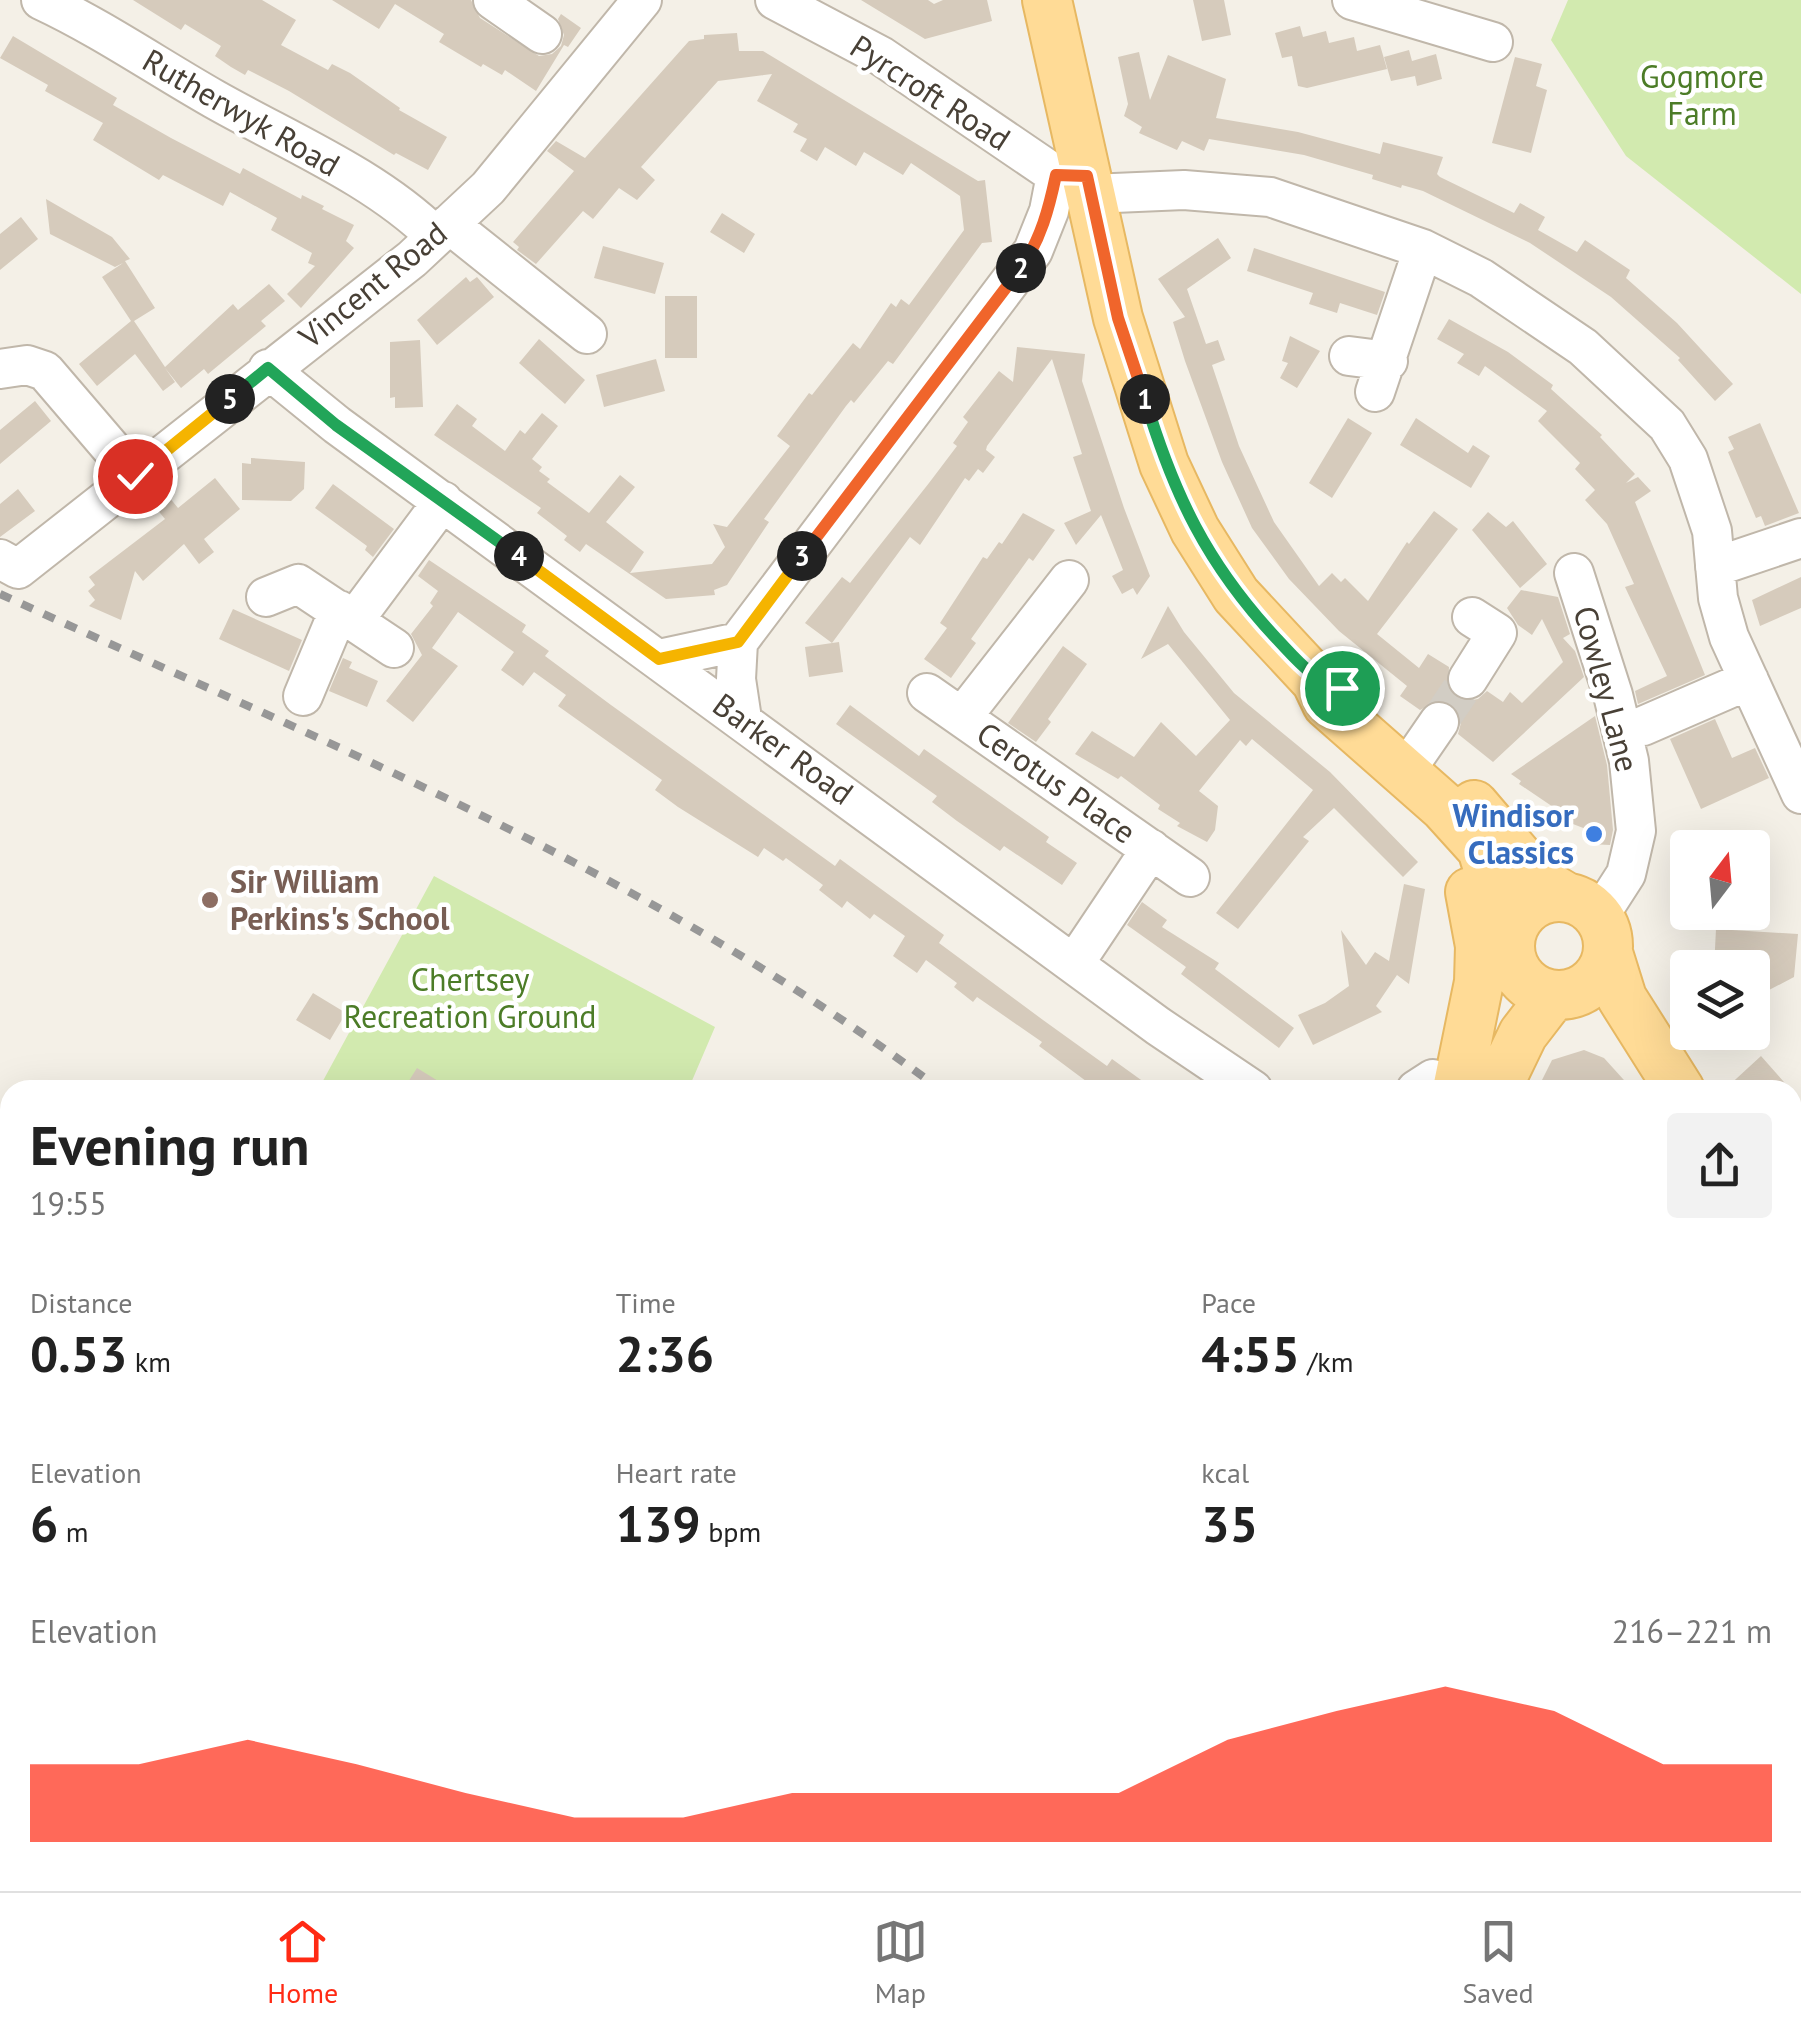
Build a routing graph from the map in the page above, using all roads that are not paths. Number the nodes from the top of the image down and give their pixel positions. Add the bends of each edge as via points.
1 (41, 0) edge
2 (494, 0) edge
3 (642, 0) edge
4 (775, 0) edge
5 (1047, 0) edge
6 (1352, 0) edge
7 (1448, 14) edge
8 (542, 34) dead end
9 (1494, 42) dead end
10 (1078, 182) junction
11 (442, 230) junction
12 (1423, 249) junction
13 (586, 334) dead end
14 (1349, 356) dead end
15 (268, 368) junction
16 (0, 369) edge
17 (135, 476) junction
18 (443, 501) junction
19 (1801, 538) edge
20 (9, 564) edge
21 (1716, 567) junction
22 (1574, 573) dead end
23 (1069, 580) dead end
24 (266, 598) dead end
25 (347, 614) junction
26 (1472, 617) dead end
27 (738, 642) junction
28 (394, 648) dead end
29 (659, 659) junction
30 (1468, 679) tunnel mouth
31 (1750, 680) junction
32 (927, 693) dead end
33 (303, 696) dead end
34 (962, 717) junction
35 (742, 719) junction
36 (1643, 726) dead end
37 (1418, 748) junction
38 (1801, 794) edge
39 (1151, 849) junction
40 (1190, 877) dead end
41 (1591, 922) junction
42 (1511, 950) junction
43 (1074, 964) junction
44 (1562, 995) junction
45 (1239, 1080) edge
46 (1447, 1080) edge
47 (1450, 1080) edge
48 (1501, 1080) edge
49 (1648, 1080) edge
50 (1674, 1080) edge

1 - 11 street, Rutherwyk Road
2 - 8 street
3 - 11 street, Vincent Road via 488,188
4 - 10 street, Pyrcroft Road via 880,56
5 - 10 main road
6 - 7 street
7 - 9 street
10 - 12 street via 1270,197
10 - 27 street via 1049,210 1032,251
10 - 37 main road via 1164,464 1195,530 1236,595 1316,681 1327,704
11 - 13 street, Rutherwyk Road
11 - 15 street, Vincent Road
12 - 14 street via 1382,376
12 - 21 street via 1534,310 1667,425 1703,495
15 - 17 street, Vincent Road
15 - 18 street, Barker Road
16 - 17 street via 27,365 45,371
17 - 20 street, Vincent Road
18 - 25 street
18 - 29 street, Barker Road
19 - 21 street
21 - 31 street via 1729,637
22 - 41 street, Cowley Lane via 1630,761 1636,831 1626,874
23 - 34 street, Cerotus Place
24 - 25 street via 298,584
25 - 28 street
25 - 33 street
26 - 30 street via 1497,633
27 - 29 street
27 - 35 street
29 - 35 street, Barker Road
31 - 36 street
31 - 38 street
32 - 34 street, Cerotus Place
34 - 39 street, Cerotus Place
35 - 43 street, Barker Road
37 - 41 main road via 1538,881
37 - 42 main road via 1444,807 1482,849
37 - 46 main road via 1436,819 1468,880 1480,946 1480,982
39 - 40 street, Cerotus Place
39 - 43 street, Cerotus Place
41 - 42 main road via 1536,903 1524,912
41 - 44 main road via 1596,979
41 - 50 main road via 1622,998
42 - 44 main road via 1527,984
42 - 47 main road via 1504,998
43 - 45 street, Barker Road
44 - 48 main road via 1523,1034
44 - 49 main road via 1616,1029

